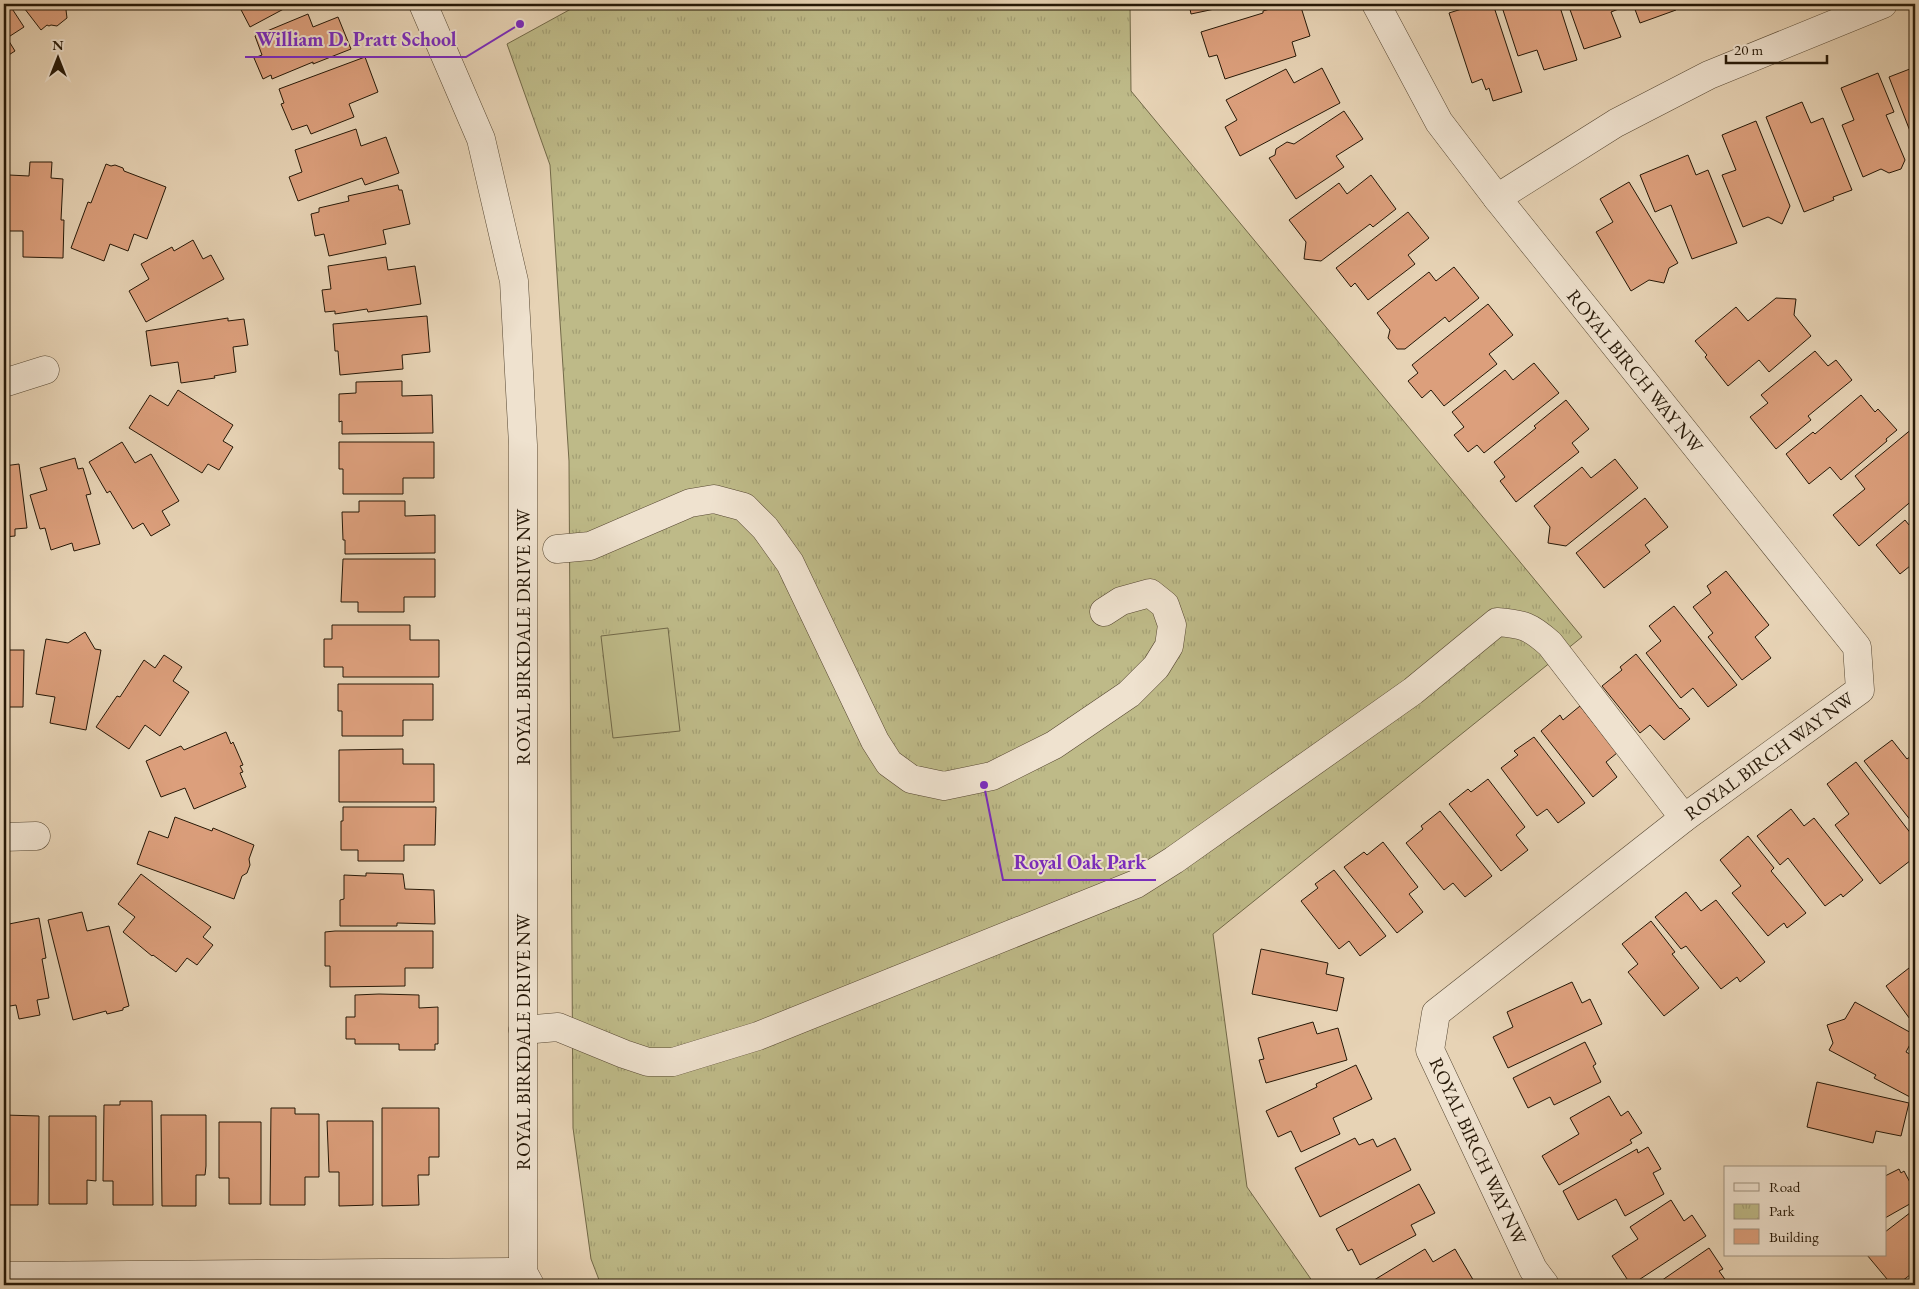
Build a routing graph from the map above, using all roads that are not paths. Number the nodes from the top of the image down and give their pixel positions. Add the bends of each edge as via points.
1 (423, 4) edge
2 (1376, 4) edge
3 (1883, 4) edge
4 (1497, 198) junction
5 (45, 370) dead end
6 (4, 382) edge
7 (556, 548) dead end
8 (1104, 612) dead end
9 (1684, 818) junction
10 (36, 836) dead end
11 (4, 837) edge
12 (524, 1030) junction
13 (4, 1276) edge
14 (527, 1278) edge
15 (1545, 1285) edge

1 - 12 street, ROYAL BIRKDALE DRIVE NW via 481,139 514,281 524,444
2 - 4 street, ROYAL BIRCH WAY NW via 1439,122
3 - 4 street via 1709,75 1616,123
4 - 9 street, ROYAL BIRCH WAY NW via 1857,648 1860,690
5 - 6 street
7 - 8 street via 590,546 690,503 714,499 744,507 765,528 790,563 875,741 889,763 911,779 944,786 992,776 1054,745 1129,694 1156,667 1169,646 1172,625 1165,605 1150,593 1121,600
9 - 12 street via 1550,644 1533,629 1516,623 1497,622 1413,691 1136,884 758,1036 673,1062 648,1062 558,1027
9 - 15 street, ROYAL BIRCH WAY NW via 1436,1013 1430,1050 1533,1269
10 - 11 street
12 - 14 street, ROYAL BIRKDALE DRIVE NW
13 - 14 street

